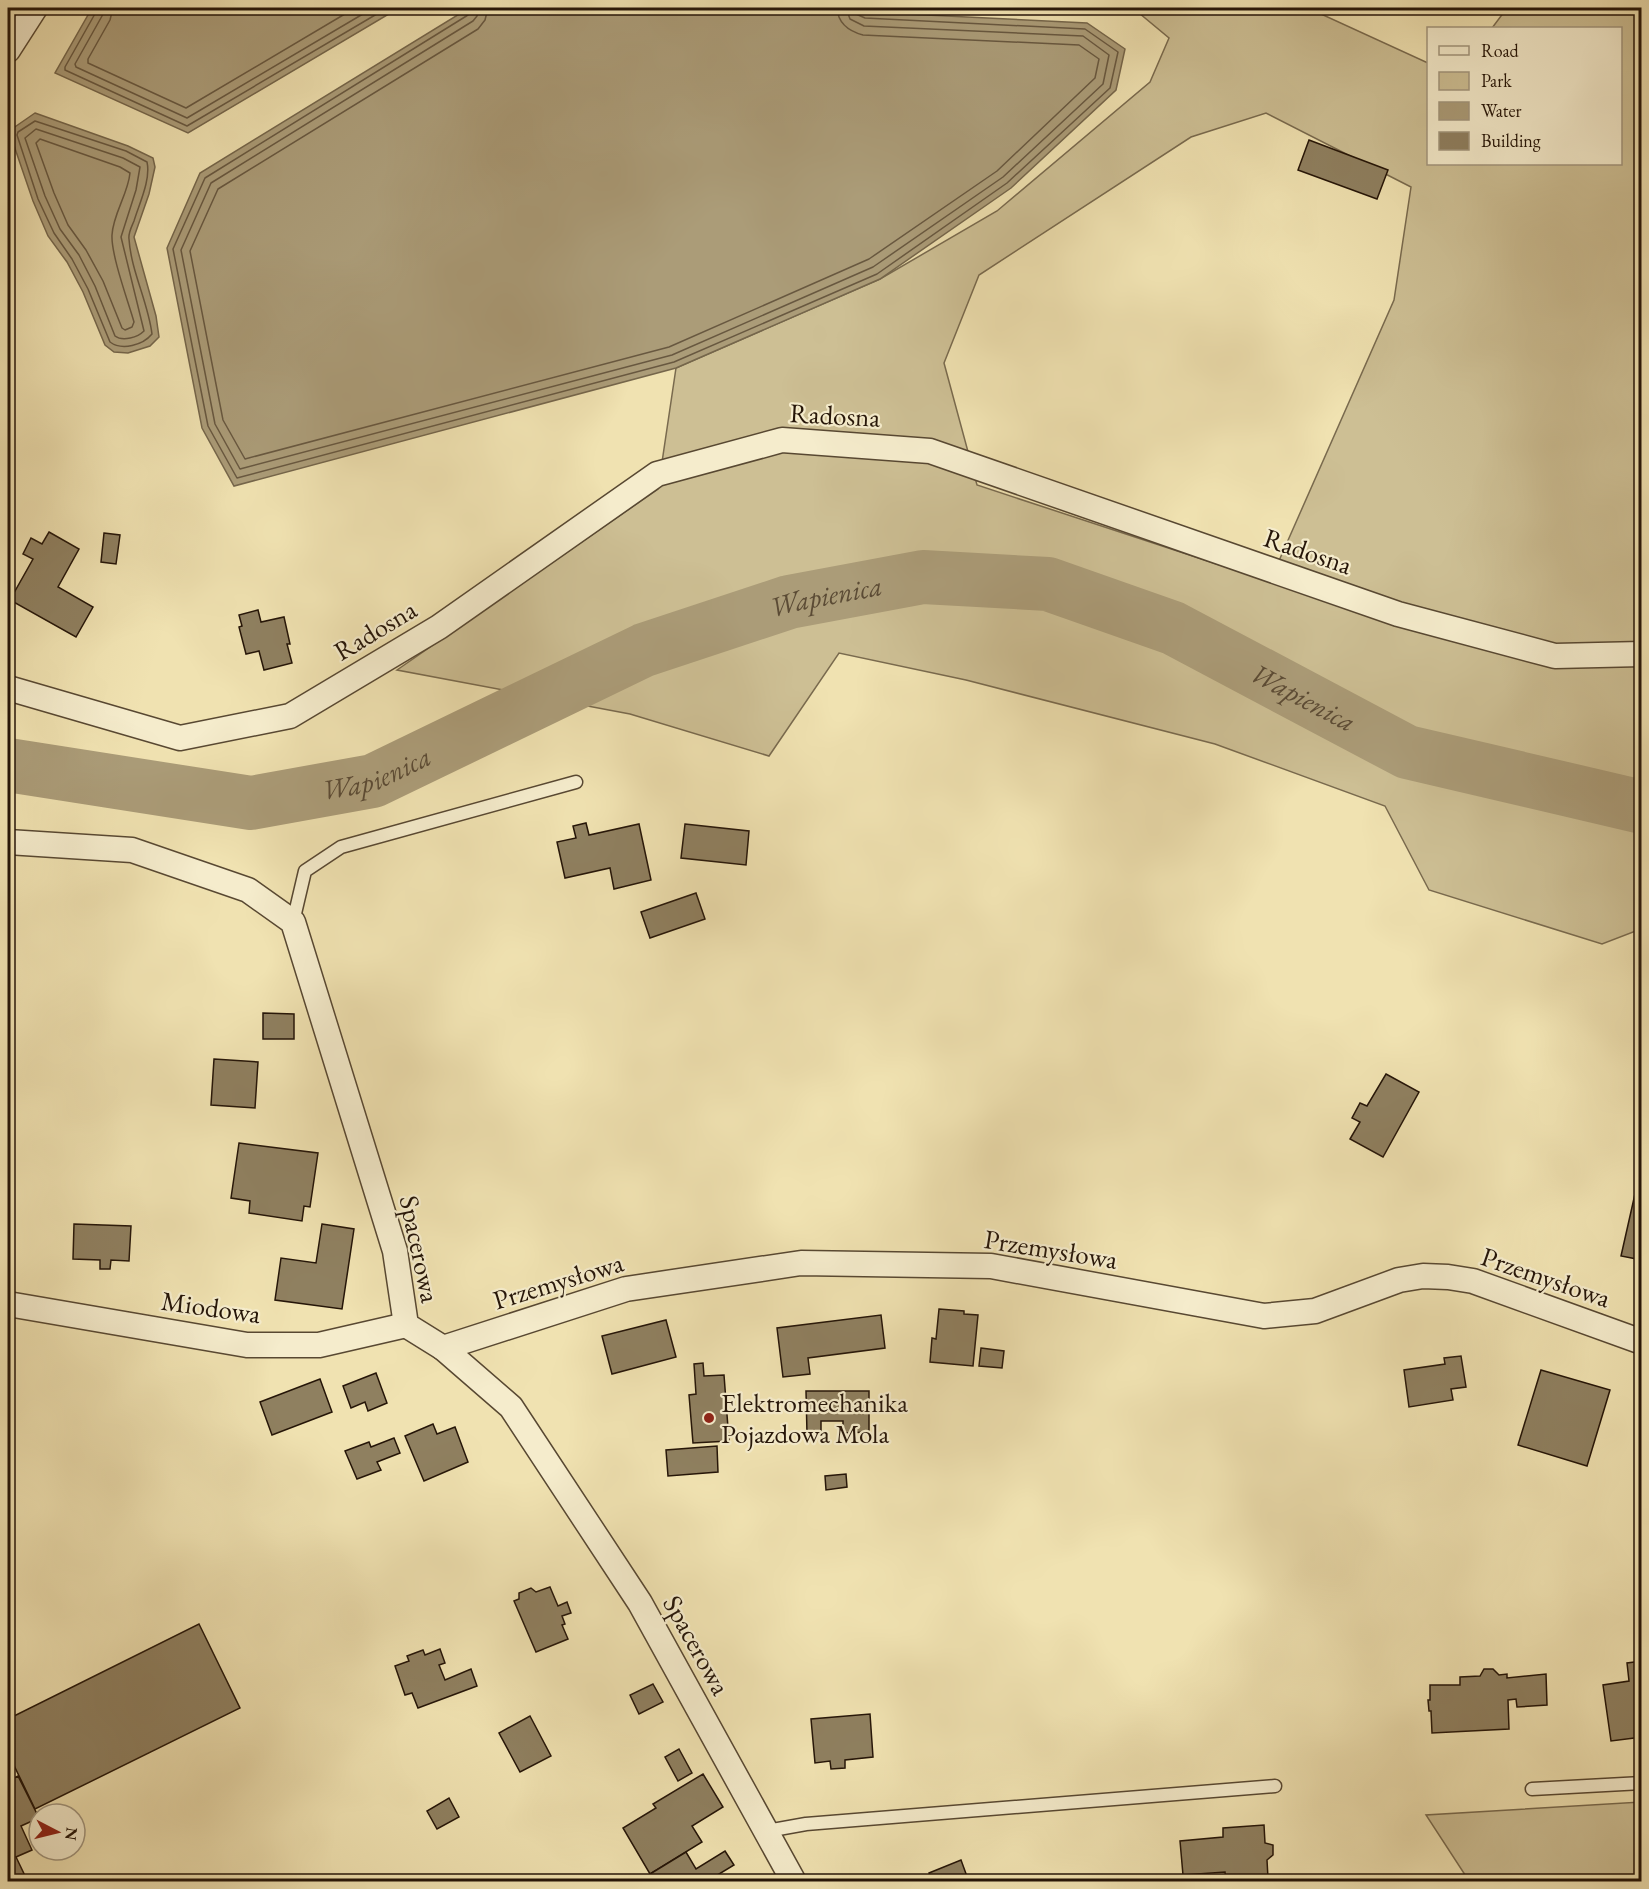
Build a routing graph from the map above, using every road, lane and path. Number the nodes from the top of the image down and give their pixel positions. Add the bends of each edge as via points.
1 (35, 8) edge
2 (8, 50) edge
3 (1641, 654) edge
4 (8, 688) edge
5 (576, 782) dead end
6 (8, 842) edge
7 (293, 922) junction
8 (8, 1304) edge
9 (406, 1325) junction
10 (1641, 1342) edge
11 (443, 1348) junction
12 (1641, 1784) edge
13 (1275, 1786) dead end
14 (1532, 1789) dead end
15 (766, 1831) junction
16 (794, 1881) edge

1 - 2 street
3 - 4 street, Radosna via 1556,656 1398,614 930,451 782,440 657,474 439,627 290,716 180,738
5 - 7 lane via 341,848 305,871
6 - 7 street via 132,850 248,890
7 - 9 street, Spacerowa via 395,1251
8 - 9 street, Miodowa via 247,1345 319,1345
9 - 11 street, Spacerowa
10 - 11 street, Przemysłowa via 1473,1281 1448,1277 1399,1280 1315,1311 1264,1316 991,1266 801,1263 626,1289
11 - 15 street, Spacerowa via 511,1407 640,1604
12 - 14 lane
13 - 15 lane via 806,1824
15 - 16 street, Spacerowa

